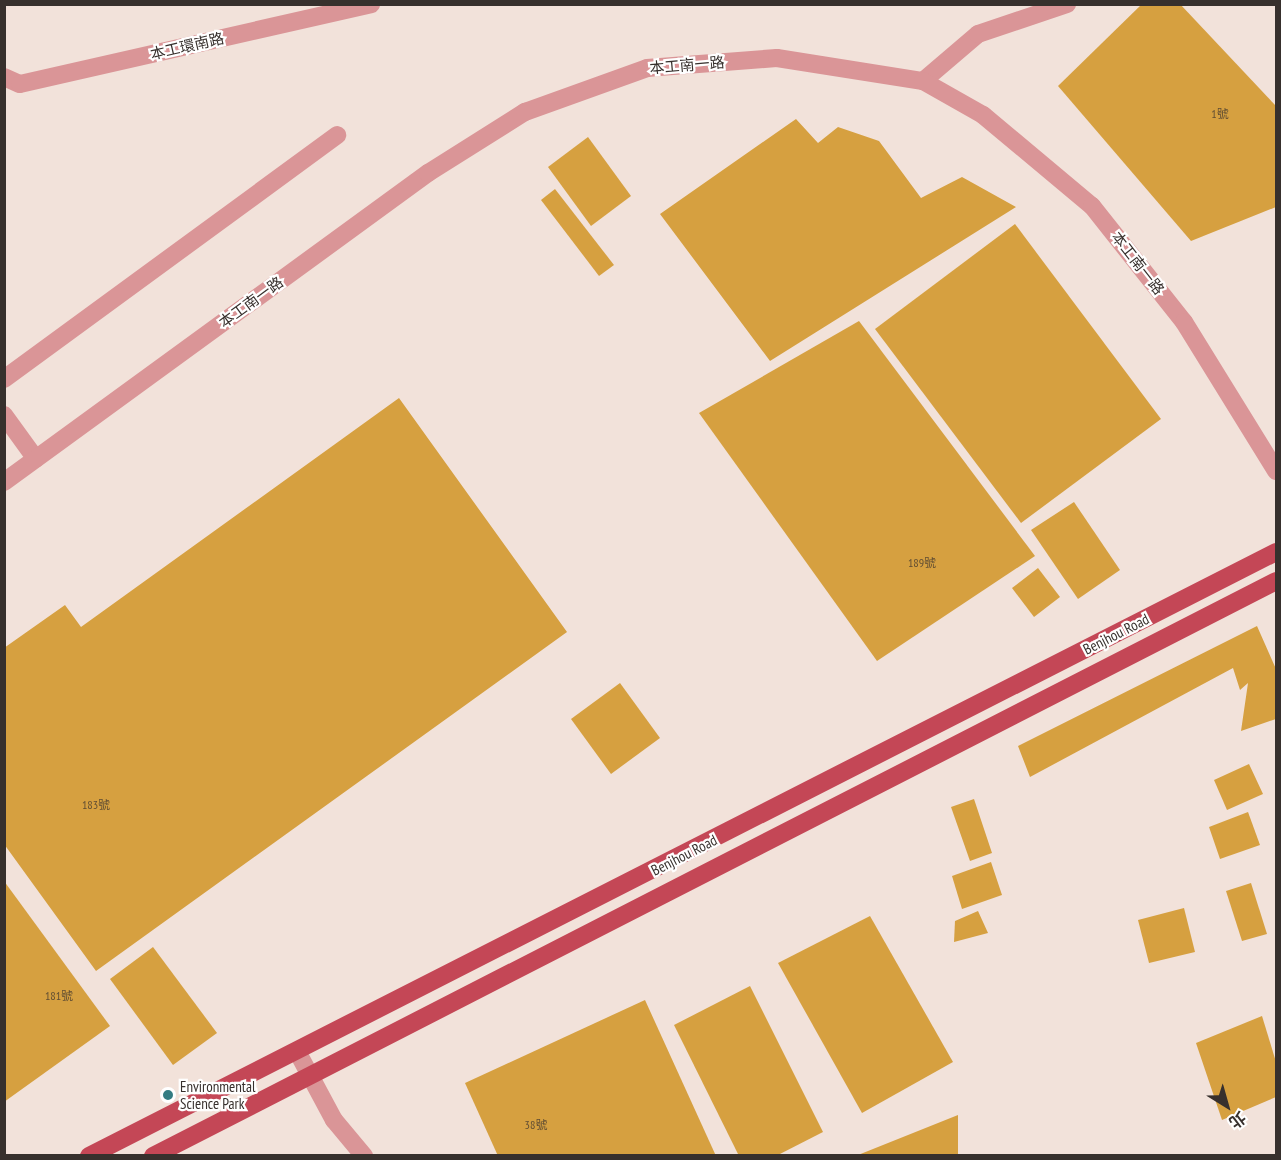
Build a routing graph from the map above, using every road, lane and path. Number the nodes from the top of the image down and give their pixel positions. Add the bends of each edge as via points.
1 (371, 4) edge
2 (1067, 4) edge
3 (4, 78) edge
4 (923, 81) junction
5 (337, 135) dead end
6 (4, 379) edge
7 (4, 415) edge
8 (36, 459) junction
9 (1276, 471) edge
10 (4, 482) edge
11 (1276, 552) edge
12 (1276, 581) edge
13 (298, 1053) junction
14 (310, 1077) junction
15 (89, 1155) edge
16 (153, 1155) edge
17 (364, 1155) edge

1 - 3 street, 本工環南路 via 20,84
2 - 4 street via 978,34
4 - 8 street, 本工南一路 via 777,58 647,68 525,112 428,173
4 - 9 street, 本工南一路 via 983,115 1092,206 1184,322
5 - 6 street
7 - 8 street
8 - 10 street, 本工南一路
11 - 13 main road, Benjhou Road
12 - 14 main road, Benjhou Road
13 - 14 street
13 - 15 main road, Benjhou Road
14 - 16 main road, Benjhou Road
14 - 17 street

